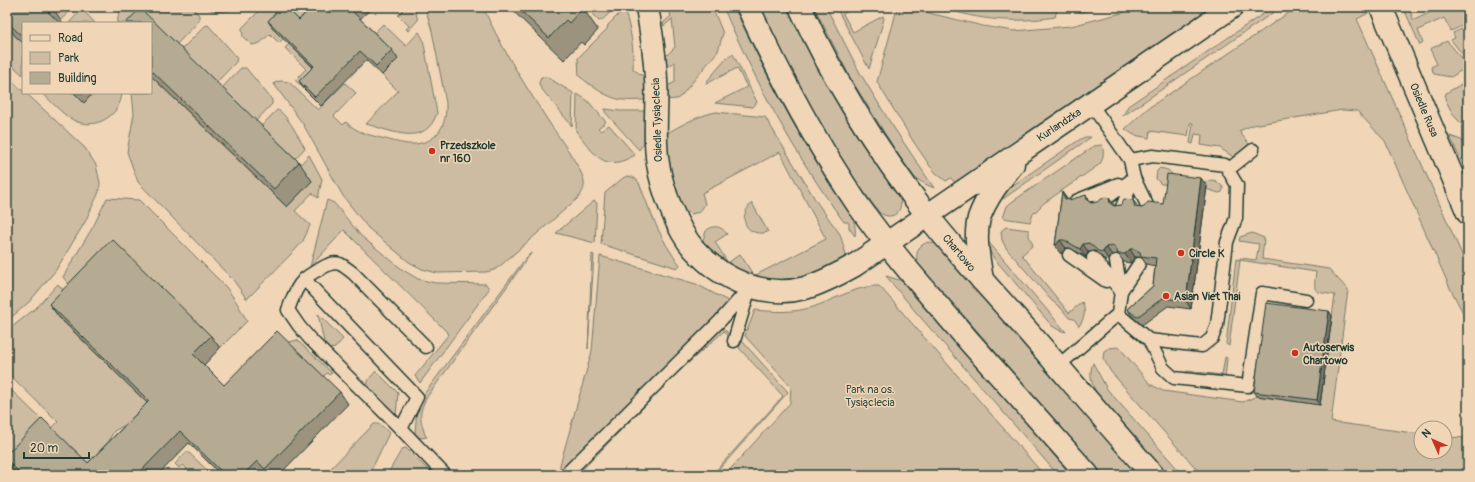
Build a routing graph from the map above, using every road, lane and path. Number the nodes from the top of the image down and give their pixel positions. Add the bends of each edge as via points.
1 (647, 7) edge
2 (748, 7) edge
3 (800, 7) edge
4 (1232, 7) edge
5 (1381, 7) edge
6 (1090, 104) junction
7 (1026, 147) junction
8 (1253, 150) dead end
9 (1130, 160) junction
10 (1228, 170) junction
11 (1134, 178) junction
12 (1076, 201) edge
13 (1099, 204) edge
14 (1122, 206) edge
15 (1146, 209) edge
16 (1468, 213) edge
17 (928, 215) junction
18 (887, 244) junction
19 (1069, 255) dead end
20 (1093, 258) edge
21 (1116, 261) edge
22 (1139, 264) edge
23 (304, 279) junction
24 (982, 280) junction
25 (750, 287) junction
26 (1121, 291) junction
27 (1306, 300) dead end
28 (1118, 314) junction
29 (1148, 340) junction
30 (734, 341) dead end
31 (426, 347) dead end
32 (1058, 366) junction
33 (401, 429) junction
34 (445, 475) edge
35 (565, 475) edge
36 (1088, 475) edge
37 (1153, 475) edge

1 - 25 street, Osiedle Tysiąclecia via 656,79 656,144 663,186 680,228 694,249 713,267
2 - 18 street via 800,112 858,205
3 - 17 street, Chartowo via 858,114 881,151
4 - 6 street, Kurlandzka
5 - 16 street, Osiedle Rusa
6 - 7 street, Kurlandzka
6 - 9 lane
7 - 17 street, Kurlandzka
7 - 24 street via 988,198 979,219 978,257
8 - 10 lane
9 - 10 lane via 1153,156 1225,165
9 - 11 lane
10 - 29 lane via 1237,185 1236,218 1227,242 1217,325 1212,338 1202,346
11 - 12 lane
11 - 13 lane
11 - 14 lane
11 - 15 lane via 1147,205
17 - 18 street, Kurlandzka
17 - 24 street, Chartowo
18 - 25 street, Osiedle Tysiąclecia via 855,265 805,288 788,291
18 - 36 street
19 - 26 lane
20 - 26 lane
21 - 26 lane
22 - 26 lane
23 - 31 lane via 330,264 339,263 353,273
23 - 33 lane via 417,397
23 - 33 lane via 296,290 288,310 310,340
24 - 32 street, Chartowo
25 - 30 lane
25 - 35 lane via 715,326
26 - 28 lane
27 - 29 lane via 1262,293 1248,386 1174,378 1163,368
28 - 29 lane
28 - 32 lane
32 - 37 street, Chartowo
33 - 34 lane

